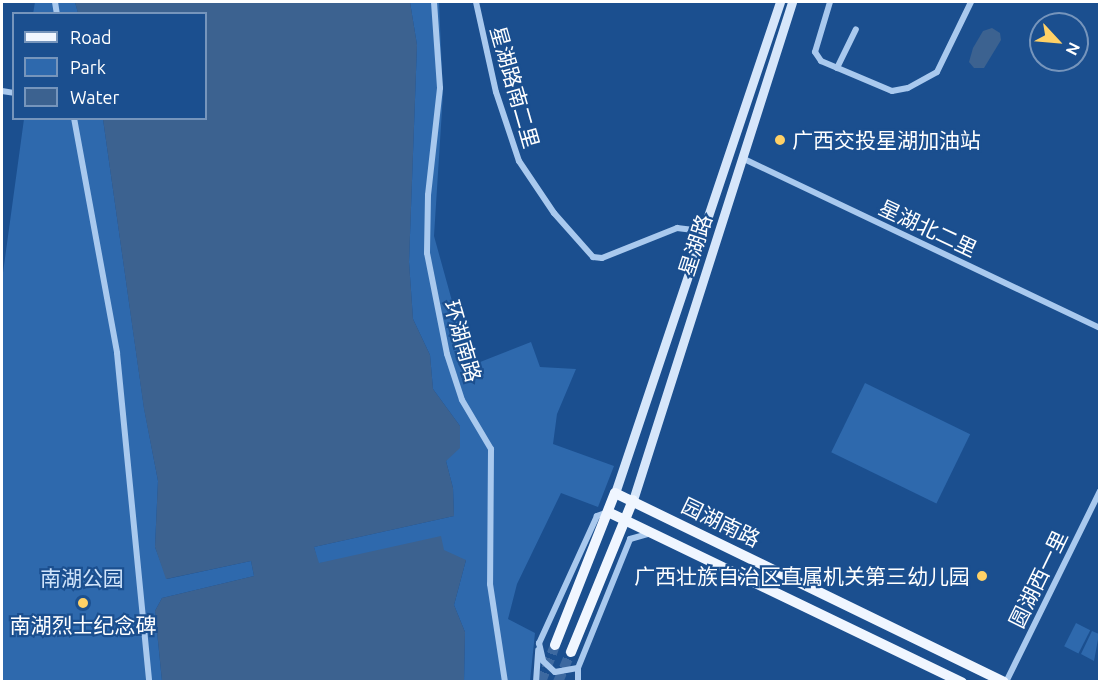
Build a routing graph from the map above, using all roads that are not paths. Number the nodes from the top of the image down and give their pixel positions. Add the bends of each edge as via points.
1 (434, 2) edge
2 (476, 2) edge
3 (780, 2) edge
4 (792, 2) edge
5 (830, 2) edge
6 (971, 2) edge
7 (856, 29) dead end
8 (837, 68) junction
9 (74, 120) edge
10 (742, 158) junction
11 (702, 231) junction
12 (1100, 328) edge
13 (1100, 491) edge
14 (615, 493) junction
15 (633, 500) junction
16 (608, 512) junction
17 (625, 519) junction
18 (657, 534) junction
19 (539, 643) junction
20 (555, 645) tunnel mouth
21 (572, 652) tunnel mouth
22 (578, 668) junction
23 (149, 681) edge
24 (505, 681) edge
25 (536, 681) edge
26 (578, 681) edge
27 (962, 681) edge
28 (1005, 681) edge

1 - 24 street, 环湖南路 via 440,88 426,253 447,354 462,400 491,449 490,584
2 - 11 street, 星湖路南二里 via 496,92 519,161 554,213 593,257 602,258 677,228
3 - 11 main road, 星湖路
4 - 10 main road, 星湖路
5 - 8 street via 815,52 821,61
6 - 8 street via 937,72 924,81 892,90
7 - 8 street
9 - 23 street via 117,353
10 - 12 street, 星湖北二里
10 - 15 main road, 星湖路
11 - 14 main road, 星湖路
13 - 28 street, 圆湖西一里
14 - 15 main road, 园湖南路
14 - 16 main road
15 - 17 main road
15 - 28 main road, 园湖南路
16 - 17 main road, 园湖南路
16 - 19 street via 597,516
16 - 20 main road
17 - 18 main road, 园湖南路
17 - 21 main road
18 - 22 street via 630,539
18 - 27 main road, 园湖南路
19 - 22 street via 543,661 555,672
19 - 25 street
22 - 26 street

